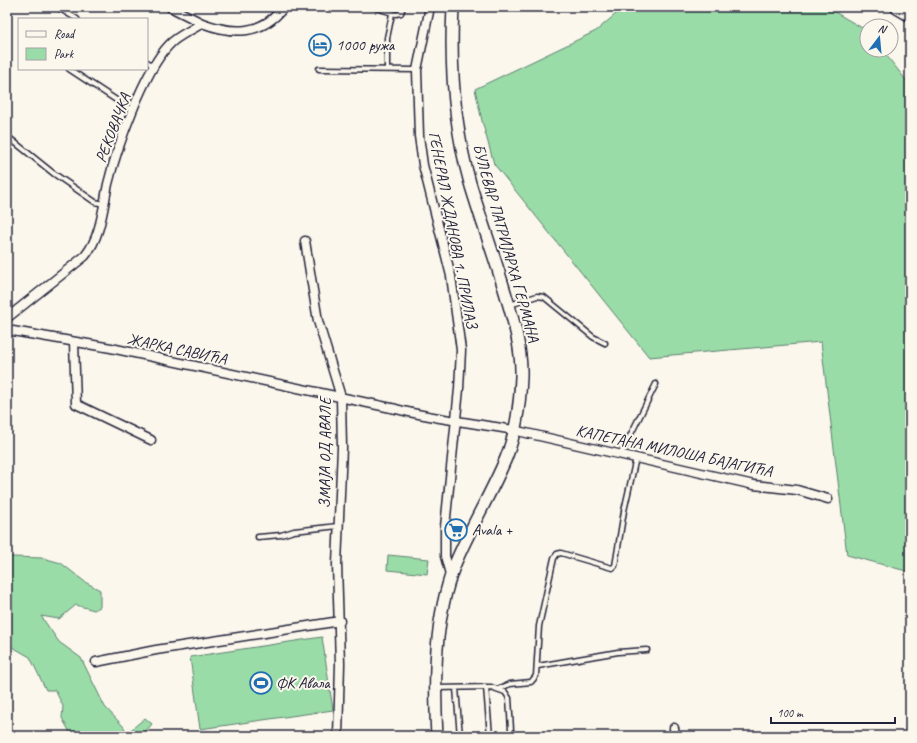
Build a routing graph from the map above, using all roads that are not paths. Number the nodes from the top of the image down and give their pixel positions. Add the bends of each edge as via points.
1 (57, 7) edge
2 (170, 7) edge
3 (284, 7) edge
4 (373, 7) edge
5 (403, 7) edge
6 (430, 7) edge
7 (453, 7) edge
8 (898, 7) edge
9 (392, 14) junction
10 (910, 14) edge
11 (75, 18) edge
12 (202, 23) junction
13 (150, 64) edge
14 (319, 69) dead end
15 (387, 69) junction
16 (71, 70) edge
17 (148, 70) edge
18 (417, 70) junction
19 (133, 111) junction
20 (7, 136) edge
21 (104, 204) junction
22 (305, 241) dead end
23 (509, 305) junction
24 (7, 318) edge
25 (7, 330) edge
26 (74, 342) junction
27 (605, 343) dead end
28 (656, 384) dead end
29 (341, 397) junction
30 (456, 421) junction
31 (513, 430) junction
32 (151, 440) dead end
33 (621, 454) junction
34 (636, 458) junction
35 (828, 499) dead end
36 (339, 526) junction
37 (258, 537) dead end
38 (451, 578) junction
39 (340, 621) junction
40 (646, 650) dead end
41 (96, 662) dead end
42 (538, 666) junction
43 (486, 687) junction
44 (435, 688) junction
45 (456, 688) junction
46 (498, 689) junction
47 (338, 736) edge
48 (437, 736) edge
49 (460, 736) edge
50 (490, 736) edge
51 (509, 736) edge

1 - 11 lane
2 - 12 street
3 - 12 street via 268,24 250,29 226,29
4 - 9 lane
5 - 9 lane via 399,14
6 - 18 street, ГЕНЕРАЛ ЖДАНОВА 1. ПРИЛАЗ
7 - 23 main road, БУЛЕВАР ПАТРИЈАРХА ГЕРМАНА via 452,66 462,145 470,183
8 - 10 highway
9 - 15 lane via 386,46
12 - 13 street, РЕКОВАЧКА via 173,41
14 - 15 lane
15 - 18 lane
16 - 19 lane
17 - 19 street, РЕКОВАЧКА
18 - 30 street, ГЕНЕРАЛ ЖДАНОВА 1. ПРИЛАЗ via 419,136 423,165 451,276 459,330 460,381
19 - 21 street, РЕКОВАЧКА via 118,151
20 - 21 lane via 53,173 95,202
21 - 24 street, РЕКОВАЧКА via 94,241 85,256
22 - 29 street, ЗМАЈА ОД АВАЛЕ via 318,321
23 - 27 lane via 537,296 544,297 593,337
23 - 31 main road, БУЛЕВАР ПАТРИЈАРХА ГЕРМАНА via 520,351 521,375
25 - 26 street, ЖАРКА САВИЋА
26 - 29 street, ЖАРКА САВИЋА
26 - 32 street via 76,404
28 - 33 lane
29 - 30 street, ЖАРКА САВИЋА via 436,419
29 - 36 street, ЗМАЈА ОД АВАЛЕ
30 - 31 street, КАПЕТАНА МИЛОША БАЈАГИЋА
30 - 38 street, ГЕНЕРАЛ ЖДАНОВА 1. ПРИЛАЗ via 444,527 445,556
31 - 33 street, КАПЕТАНА МИЛОША БАЈАГИЋА
31 - 38 main road, БУЛЕВАР ПАТРИЈАРХА ГЕРМАНА via 506,457
33 - 34 street, КАПЕТАНА МИЛОША БАЈАГИЋА
34 - 35 street, КАПЕТАНА МИЛОША БАЈАГИЋА via 754,485 797,490
34 - 42 lane via 615,566 612,568 561,553 554,558 539,626
36 - 37 lane
36 - 39 street, ЗМАЈА ОД АВАЛЕ via 337,564
38 - 44 main road, БУЛЕВАР ПАТРИЈАРХА ГЕРМАНА via 441,620
39 - 41 street
39 - 47 street, ЗМАЈА ОД АВАЛЕ
40 - 42 lane via 618,652
42 - 46 lane via 536,676 531,682 510,684
43 - 45 lane
43 - 46 lane
43 - 50 lane
44 - 45 lane
44 - 48 main road, БУЛЕВАР ПАТРИЈАРХА ГЕРМАНА
45 - 49 lane
46 - 51 lane via 505,692 509,698

